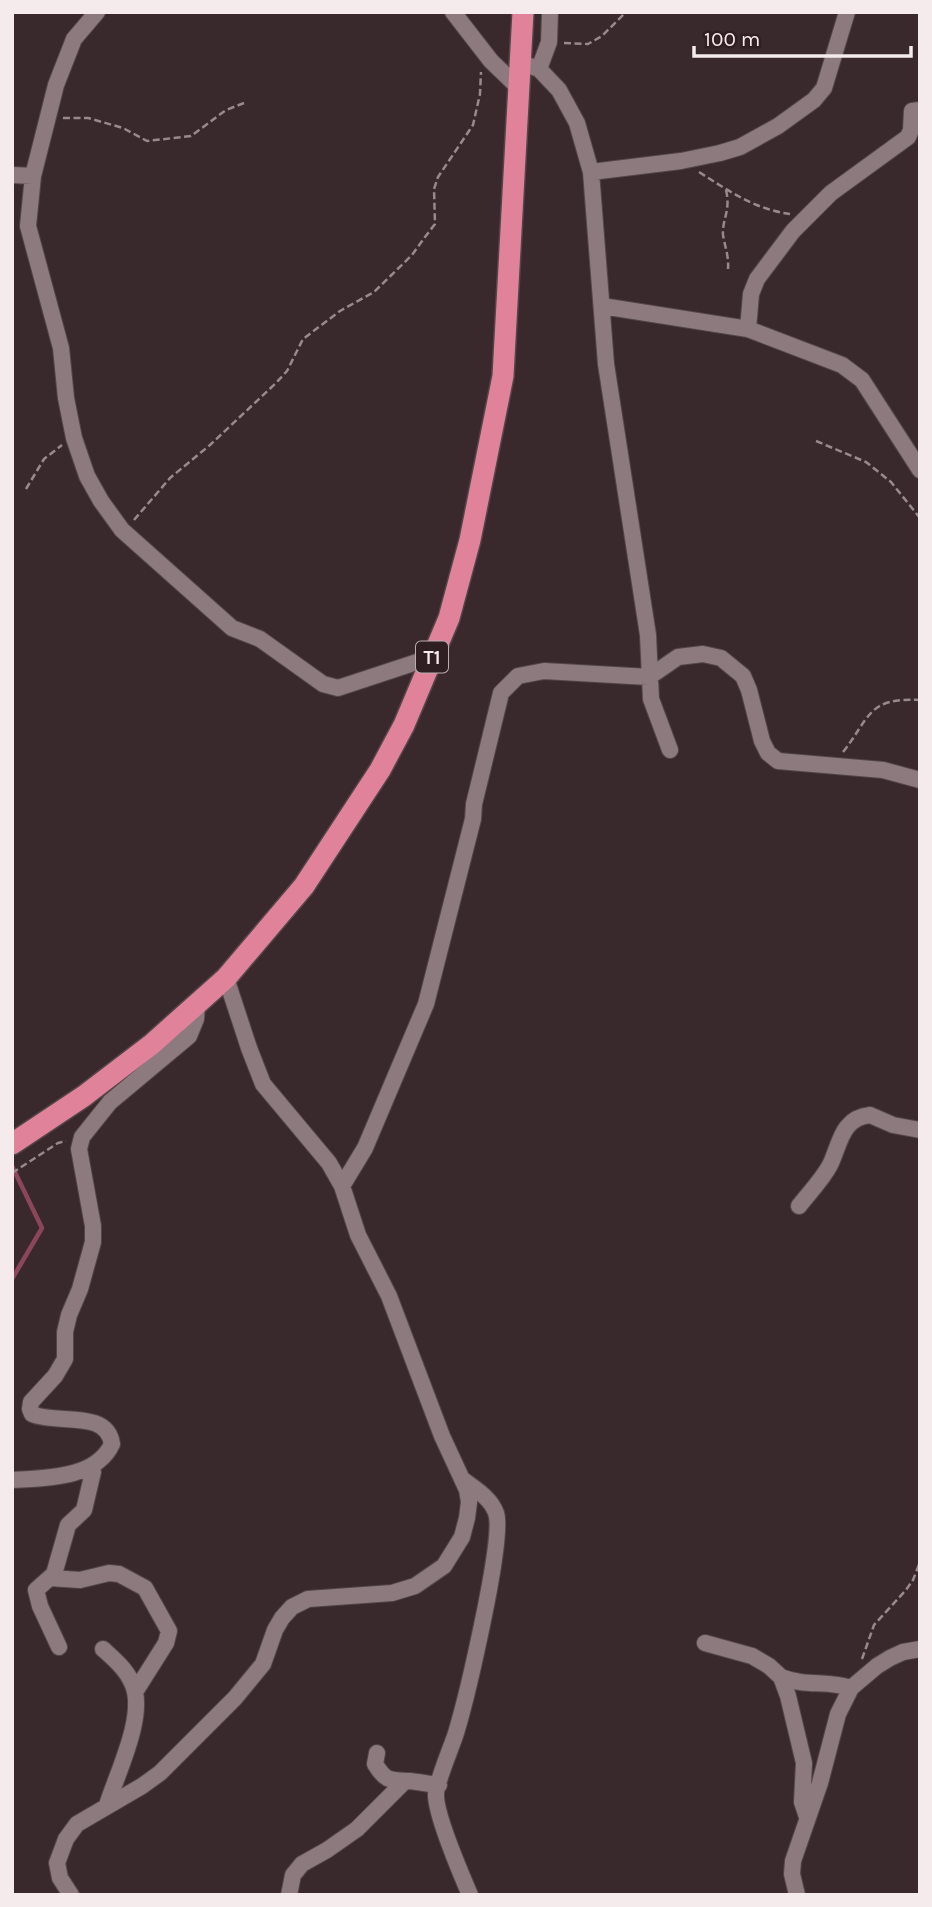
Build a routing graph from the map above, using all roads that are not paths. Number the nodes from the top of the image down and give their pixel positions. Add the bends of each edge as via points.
1 (97, 12) edge
2 (453, 12) edge
3 (523, 12) edge
4 (550, 12) edge
5 (848, 12) edge
6 (530, 66) junction
7 (520, 89) junction
8 (920, 110) edge
9 (591, 172) junction
10 (12, 175) edge
11 (33, 176) junction
12 (602, 306) junction
13 (748, 329) junction
14 (920, 470) edge
15 (432, 657) junction
16 (649, 677) junction
17 (670, 750) dead end
18 (920, 780) edge
19 (226, 978) junction
20 (197, 1005) junction
21 (920, 1129) edge
22 (12, 1144) edge
23 (342, 1186) junction
24 (799, 1206) dead end
25 (91, 1465) junction
26 (462, 1479) junction
27 (12, 1480) edge
28 (50, 1578) junction
29 (705, 1643) dead end
30 (59, 1647) dead end
31 (103, 1649) dead end
32 (920, 1649) edge
33 (781, 1677) junction
34 (851, 1688) junction
35 (135, 1692) junction
36 (377, 1753) dead end
37 (405, 1781) junction
38 (439, 1785) junction
39 (107, 1805) junction
40 (807, 1817) junction
41 (71, 1895) edge
42 (289, 1895) edge
43 (470, 1895) edge
44 (797, 1895) edge

1 - 11 street via 74,39 64,61
2 - 7 street
3 - 6 highway, T1
4 - 6 street via 549,42
5 - 9 street via 824,88 778,126 740,147
6 - 7 highway, T1
6 - 9 street via 559,90 577,123
7 - 15 highway, T1 via 503,376 470,540 449,618
8 - 13 street via 912,111 908,137 831,193 793,231 751,294
9 - 12 street
10 - 11 street
11 - 15 street via 28,226 61,348 74,438 87,476 122,530 232,628 260,639 323,684 338,688
12 - 13 street
12 - 16 street via 606,364 649,635
13 - 14 street via 842,365 862,380
15 - 19 highway, T1 via 380,770 304,886
16 - 17 street via 651,699
16 - 18 street via 678,657 703,654 720,658 743,676 762,741 778,761 883,770
16 - 23 street via 544,671 518,676 501,693 426,1004 365,1148
19 - 20 highway, T1
19 - 23 street via 263,1084
20 - 22 highway, T1 via 84,1096
20 - 25 street via 189,1036 110,1102 82,1136 79,1149 93,1242 69,1315 65,1359 30,1409 40,1417 90,1421 106,1430 112,1444
21 - 24 street via 870,1115 854,1121
23 - 26 street via 358,1236 389,1296
25 - 27 street via 57,1476
25 - 28 street via 84,1510 68,1525
26 - 38 street via 485,1497 499,1522 457,1730
26 - 39 street via 469,1502 467,1518 462,1537 444,1566 415,1586 392,1593 322,1597 292,1607 275,1630 263,1664 234,1698 160,1773
28 - 30 street via 36,1595
28 - 35 street via 80,1580 119,1574 145,1588 169,1631
29 - 33 street via 752,1656
31 - 35 street via 123,1668
32 - 34 street via 877,1665
33 - 34 street
33 - 40 street via 804,1763 802,1802
34 - 40 street via 838,1714
35 - 39 street via 134,1721
36 - 37 street via 375,1764 380,1773 387,1779
37 - 38 street
37 - 42 street via 356,1829 302,1864 293,1875
38 - 43 street via 436,1793 441,1815
39 - 41 street via 77,1824 66,1839 57,1863
40 - 44 street via 793,1861

